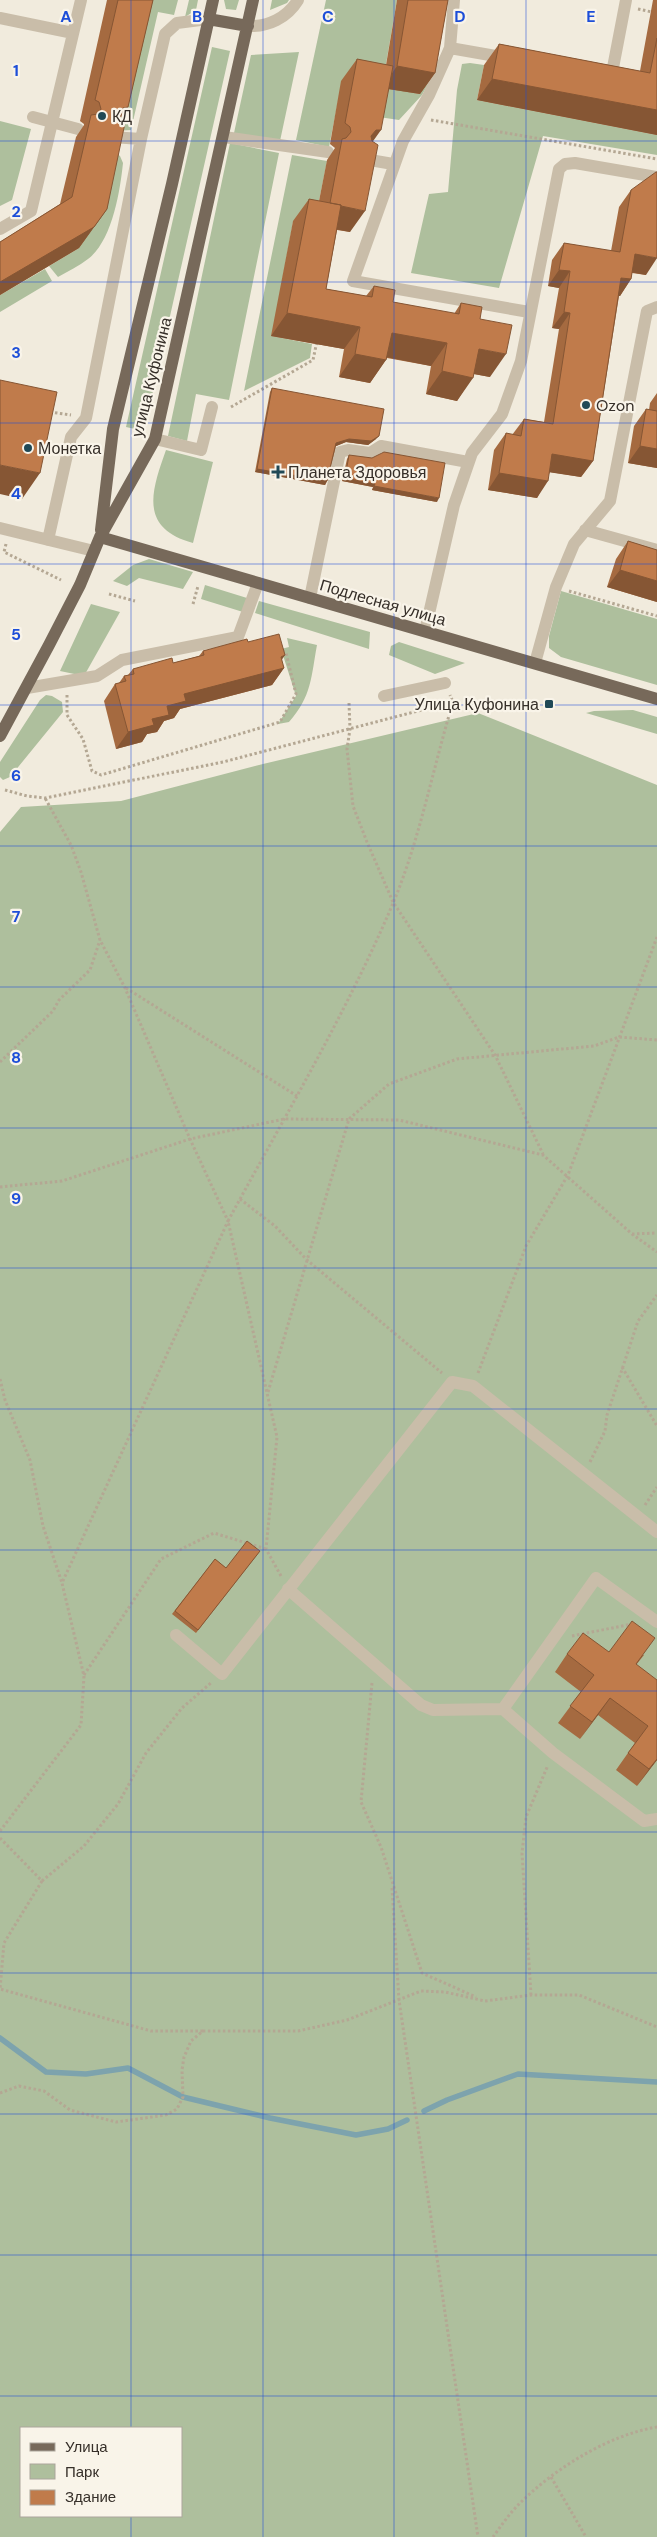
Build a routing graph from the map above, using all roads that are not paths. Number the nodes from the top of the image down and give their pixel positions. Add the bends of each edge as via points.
1 (81, 0) edge
2 (213, 0) edge
3 (253, 0) edge
4 (298, 0) edge
5 (454, 0) edge
6 (626, 0) edge
7 (0, 18) edge
8 (208, 19) junction
9 (248, 26) junction
10 (72, 33) junction
11 (450, 48) junction
12 (516, 60) edge
13 (592, 74) edge
14 (33, 117) dead end
15 (52, 122) junction
16 (78, 129) dead end
17 (112, 137) edge
18 (224, 137) junction
19 (141, 138) junction
20 (328, 152) dead end
21 (364, 159) edge
22 (393, 164) junction
23 (657, 177) edge
24 (0, 230) edge
25 (657, 307) edge
26 (529, 312) junction
27 (212, 407) dead end
28 (155, 439) junction
29 (468, 462) junction
30 (4, 530) edge
31 (585, 530) junction
32 (100, 537) junction
33 (48, 540) junction
34 (657, 550) edge
35 (94, 551) junction
36 (258, 583) junction
37 (310, 598) junction
38 (425, 631) junction
39 (535, 663) junction
40 (445, 683) road end
41 (27, 688) junction
42 (384, 696) dead end
43 (657, 699) edge
44 (0, 736) edge
45 (657, 1532) edge
46 (288, 1589) junction
47 (657, 1622) edge
48 (176, 1636) dead end
49 (503, 1708) junction
50 (657, 1819) edge

1 - 10 street
2 - 8 main road, улица Куфонина
3 - 9 main road, улица Куфонина
4 - 9 street via 288,13 278,19
5 - 11 street
6 - 13 street via 611,78
7 - 10 street
8 - 9 main road
8 - 19 street via 177,23 165,34
8 - 32 main road, улица Куфонина via 113,429
9 - 18 main road, улица Куфонина
10 - 15 street
11 - 12 street
11 - 22 street
14 - 15 street
15 - 16 street
15 - 24 street via 31,211
17 - 19 street
18 - 20 street
18 - 28 main road, улица Куфонина
19 - 33 street via 86,418 70,438
21 - 22 street
22 - 26 street via 353,281
23 - 26 street via 575,164 559,168
25 - 31 street via 647,311 610,501
26 - 29 street via 521,361 502,414
27 - 28 street via 201,450
28 - 32 main road, улица Куфонина
29 - 37 street via 381,446 370,453 340,452
29 - 38 street via 454,505
30 - 33 street
31 - 34 street
31 - 39 street via 574,544 556,588
32 - 35 main road
32 - 36 main road, Подлесная улица
33 - 35 street
35 - 41 main road
36 - 37 main road, Подлесная улица
36 - 41 street via 238,637 122,660 97,676
37 - 38 main road, Подлесная улица
38 - 39 main road, Подлесная улица
39 - 43 main road, Подлесная улица
40 - 42 street
41 - 44 main road
45 - 46 street via 473,1386 452,1382
46 - 48 street via 222,1674
46 - 49 street via 428,1709
47 - 49 street via 596,1578
49 - 50 street via 553,1753 644,1821

